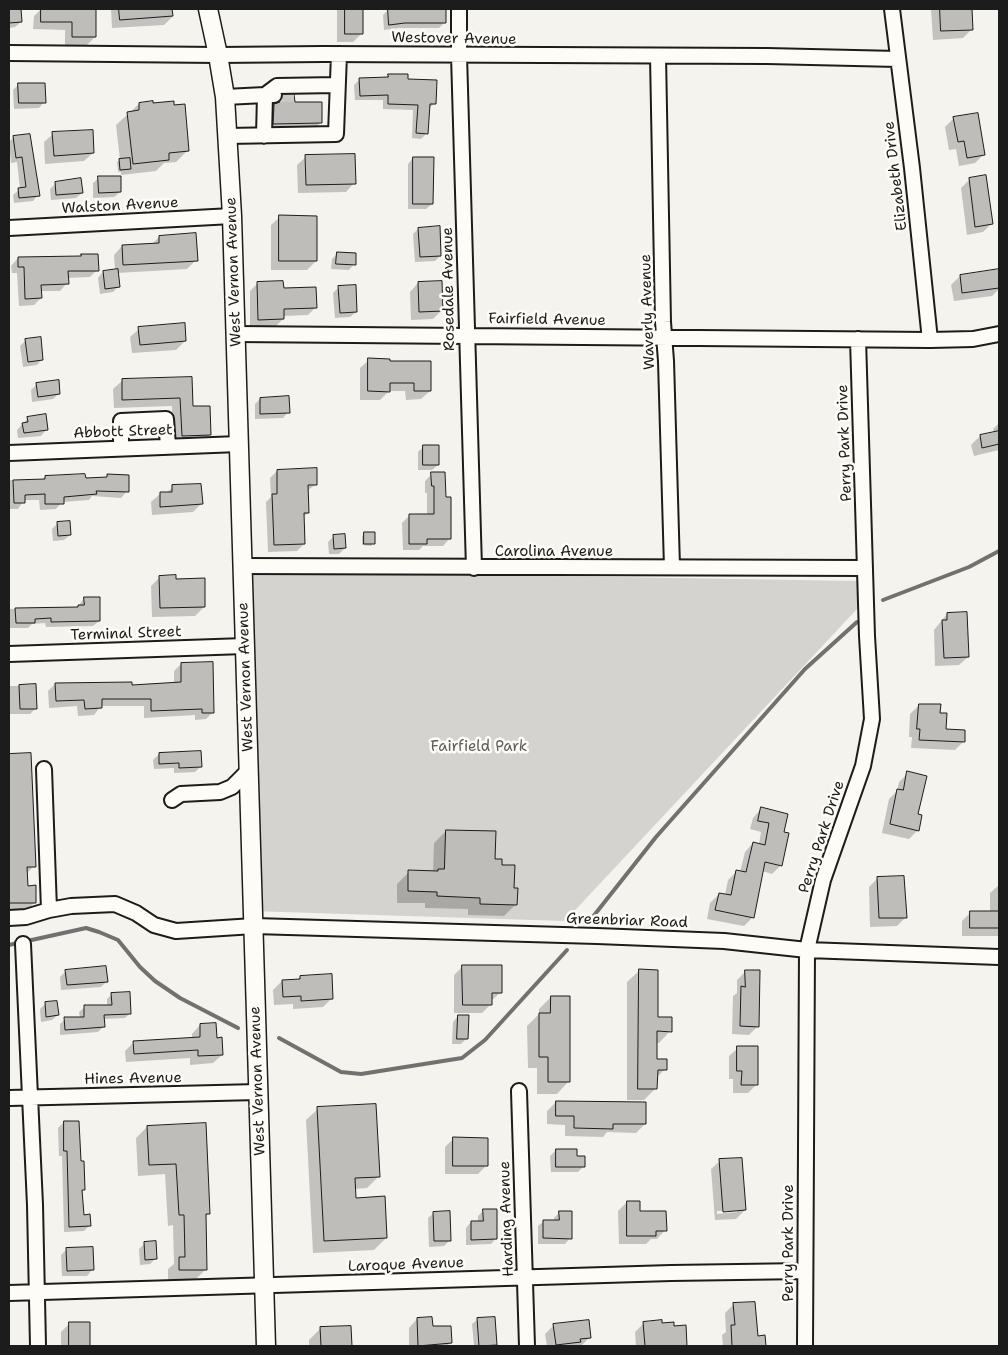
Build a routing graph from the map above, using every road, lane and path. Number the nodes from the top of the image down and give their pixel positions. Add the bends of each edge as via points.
1 (208, 9) edge
2 (460, 9) edge
3 (892, 9) edge
4 (9, 53) edge
5 (339, 54) junction
6 (458, 55) junction
7 (218, 56) junction
8 (658, 56) junction
9 (898, 59) junction
10 (331, 85) junction
11 (265, 95) junction
12 (280, 95) tunnel mouth
13 (294, 95) tunnel mouth
14 (225, 97) junction
15 (228, 136) junction
16 (264, 136) junction
17 (232, 216) junction
18 (9, 228) edge
19 (236, 334) junction
20 (999, 334) edge
21 (467, 335) junction
22 (664, 338) junction
23 (858, 339) junction
24 (930, 340) junction
25 (239, 444) junction
26 (168, 446) junction
27 (121, 448) junction
28 (9, 452) edge
29 (242, 566) junction
30 (672, 567) junction
31 (474, 568) junction
32 (865, 568) junction
33 (244, 646) junction
34 (9, 654) edge
35 (44, 769) dead end
36 (249, 770) junction
37 (172, 800) dead end
38 (49, 910) junction
39 (9, 918) edge
40 (254, 926) junction
41 (23, 944) dead end
42 (807, 950) junction
43 (999, 957) edge
44 (519, 1091) dead end
45 (258, 1092) junction
46 (31, 1097) junction
47 (9, 1098) edge
48 (805, 1270) junction
49 (524, 1278) junction
50 (264, 1286) junction
51 (36, 1291) junction
52 (9, 1293) edge
53 (38, 1346) edge
54 (266, 1346) edge
55 (526, 1346) edge
56 (804, 1346) edge

1 - 7 main road, West Vernon Avenue
2 - 6 street, Rosedale Avenue
3 - 9 street, Elizabeth Drive
4 - 7 street, Westover Avenue
5 - 6 street, Westover Avenue
5 - 7 street, Westover Avenue
5 - 10 street
6 - 8 street, Westover Avenue
6 - 21 street, Rosedale Avenue
7 - 14 main road, West Vernon Avenue
8 - 9 street, Westover Avenue
8 - 22 street, Waverly Avenue
9 - 24 street, Elizabeth Drive
10 - 11 street via 277,86
10 - 13 street via 315,94
10 - 16 street via 336,134
11 - 12 street
11 - 14 street
11 - 16 street
14 - 15 main road, West Vernon Avenue
15 - 16 street
15 - 17 main road, West Vernon Avenue
17 - 18 street, Walston Avenue
17 - 19 main road, West Vernon Avenue
19 - 21 street, Fairfield Avenue
19 - 25 main road, West Vernon Avenue
20 - 24 street, Fairfield Avenue via 973,339
21 - 22 street, Fairfield Avenue
21 - 31 street, Rosedale Avenue
22 - 23 street, Fairfield Avenue
22 - 30 street, Waverly Avenue
23 - 24 street, Fairfield Avenue
23 - 32 street, Perry Park Drive
25 - 26 street, Abbott Street
25 - 29 main road, West Vernon Avenue
26 - 27 street, Abbott Street
26 - 27 street via 166,419 120,421
27 - 28 street, Abbott Street
29 - 31 street, Carolina Avenue
29 - 33 main road, West Vernon Avenue
30 - 31 street, Carolina Avenue
30 - 32 street, Carolina Avenue
32 - 42 street, Perry Park Drive via 871,729 862,766 823,880
33 - 34 street, Terminal Street
33 - 36 main road, West Vernon Avenue
35 - 38 street
36 - 37 street via 232,787 220,792 181,794
36 - 40 main road, West Vernon Avenue
38 - 39 street, Greenbriar Road
38 - 40 street, Greenbriar Road via 115,904 154,925 176,931
40 - 42 street, Greenbriar Road via 724,941
40 - 45 main road, West Vernon Avenue
41 - 46 street
42 - 43 street, Greenbriar Road
42 - 48 street, Perry Park Drive
44 - 49 street, Harding Avenue
45 - 46 street, Hines Avenue
45 - 50 main road, West Vernon Avenue
46 - 47 street, Hines Avenue
46 - 51 street
48 - 49 street, Laroque Avenue
48 - 56 street, Perry Park Drive
49 - 50 street, Laroque Avenue
49 - 55 street, Harding Avenue
50 - 51 street, Laroque Avenue
50 - 54 main road, West Vernon Avenue
51 - 52 street, Laroque Avenue
51 - 53 street

